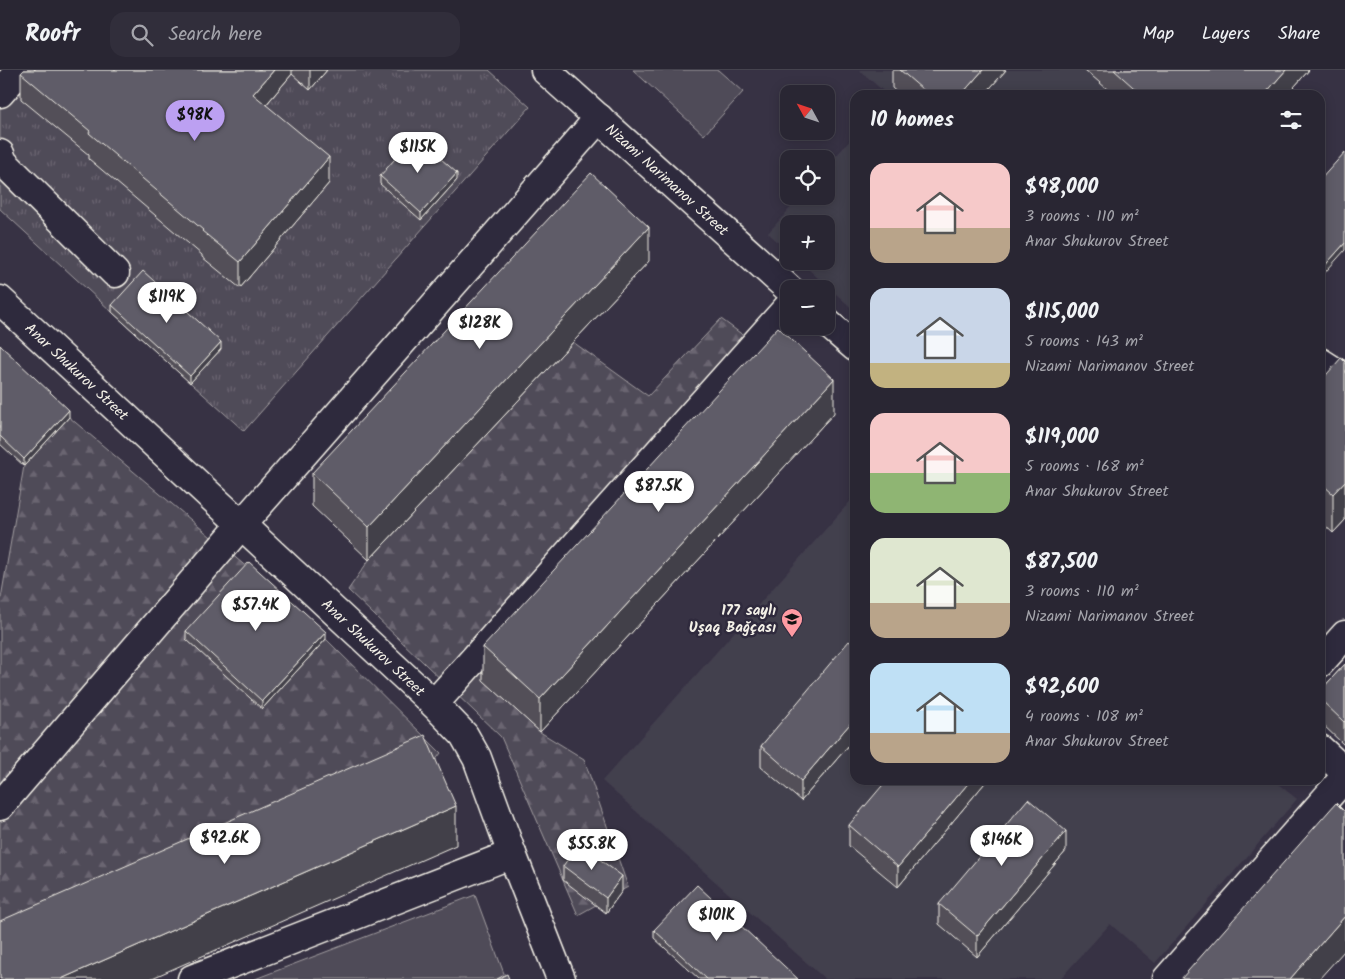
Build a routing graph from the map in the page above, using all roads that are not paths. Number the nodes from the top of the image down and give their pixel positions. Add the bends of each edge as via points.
1 (20, 70) edge
2 (545, 70) edge
3 (0, 93) edge
4 (599, 118) junction
5 (0, 154) edge
6 (115, 273) dead end
7 (780, 281) edge
8 (0, 300) edge
9 (780, 316) edge
10 (835, 329) edge
11 (850, 342) edge
12 (1325, 365) edge
13 (1345, 378) edge
14 (242, 524) junction
15 (1345, 636) edge
16 (1325, 658) edge
17 (434, 704) junction
18 (1325, 754) edge
19 (1345, 772) edge
20 (1345, 777) edge
21 (0, 806) edge
22 (512, 854) junction
23 (203, 977) edge
24 (561, 979) edge
25 (1167, 979) edge

1 - 3 street
2 - 4 street, Nizami Narimanov Street
4 - 7 street, Nizami Narimanov Street
4 - 14 street
5 - 6 street via 3,162
8 - 14 street, Anar Shukurov Street
9 - 17 street
10 - 11 street
12 - 13 street
14 - 17 street, Anar Shukurov Street
14 - 21 street
15 - 16 street
17 - 22 street, Anar Shukurov Street via 464,735 477,758
18 - 19 street
20 - 25 street
22 - 23 street
22 - 24 street, Anar Shukurov Street

